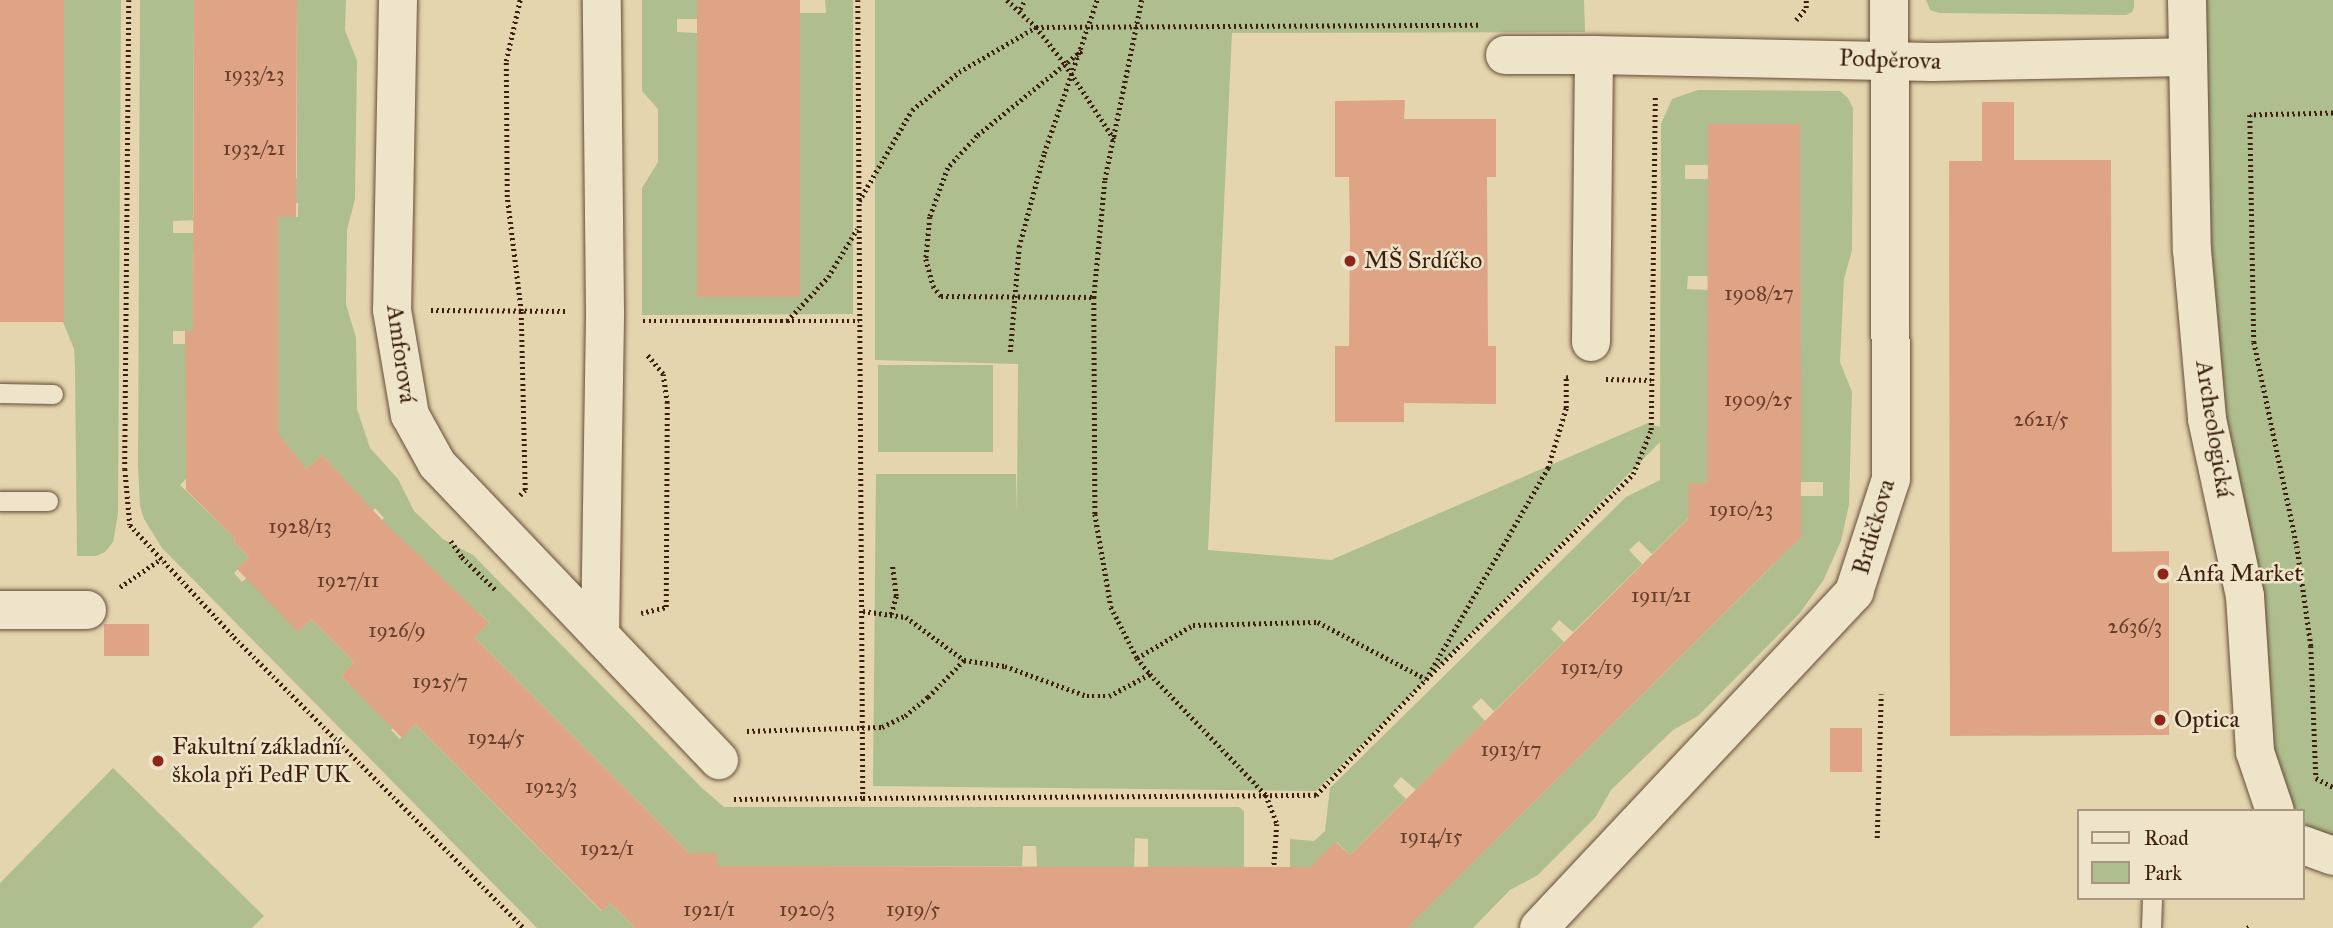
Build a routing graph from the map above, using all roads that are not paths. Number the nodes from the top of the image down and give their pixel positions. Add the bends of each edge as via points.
1 (398, 0) edge
2 (602, 0) edge
3 (1889, 0) edge
4 (2187, 0) edge
5 (1505, 55) dead end
6 (1594, 55) junction
7 (2186, 57) junction
8 (1889, 62) junction
9 (1591, 342) dead end
10 (0, 393) edge
11 (53, 394) dead end
12 (0, 501) edge
13 (47, 501) dead end
14 (0, 610) edge
15 (87, 610) road end
16 (615, 625) junction
17 (731, 746) road end
18 (2274, 809) edge
19 (2305, 846) edge
20 (2333, 856) edge
21 (2152, 900) edge
22 (1539, 928) edge
23 (2151, 928) edge

1 - 16 street, Amforová via 392,310 410,415 437,464 495,525
2 - 16 street
3 - 8 street, Brdičkova
4 - 7 street, Archeologická
5 - 6 street, Podpěrova
6 - 8 street, Podpěrova
6 - 9 street
7 - 8 street, Podpěrova
7 - 18 street, Archeologická via 2192,250 2207,419 2245,596 2255,752
8 - 22 street, Brdičkova via 1891,479 1854,592
10 - 11 lane
12 - 13 lane
14 - 15 street
16 - 17 street, Amforová
19 - 20 street
21 - 23 lane

